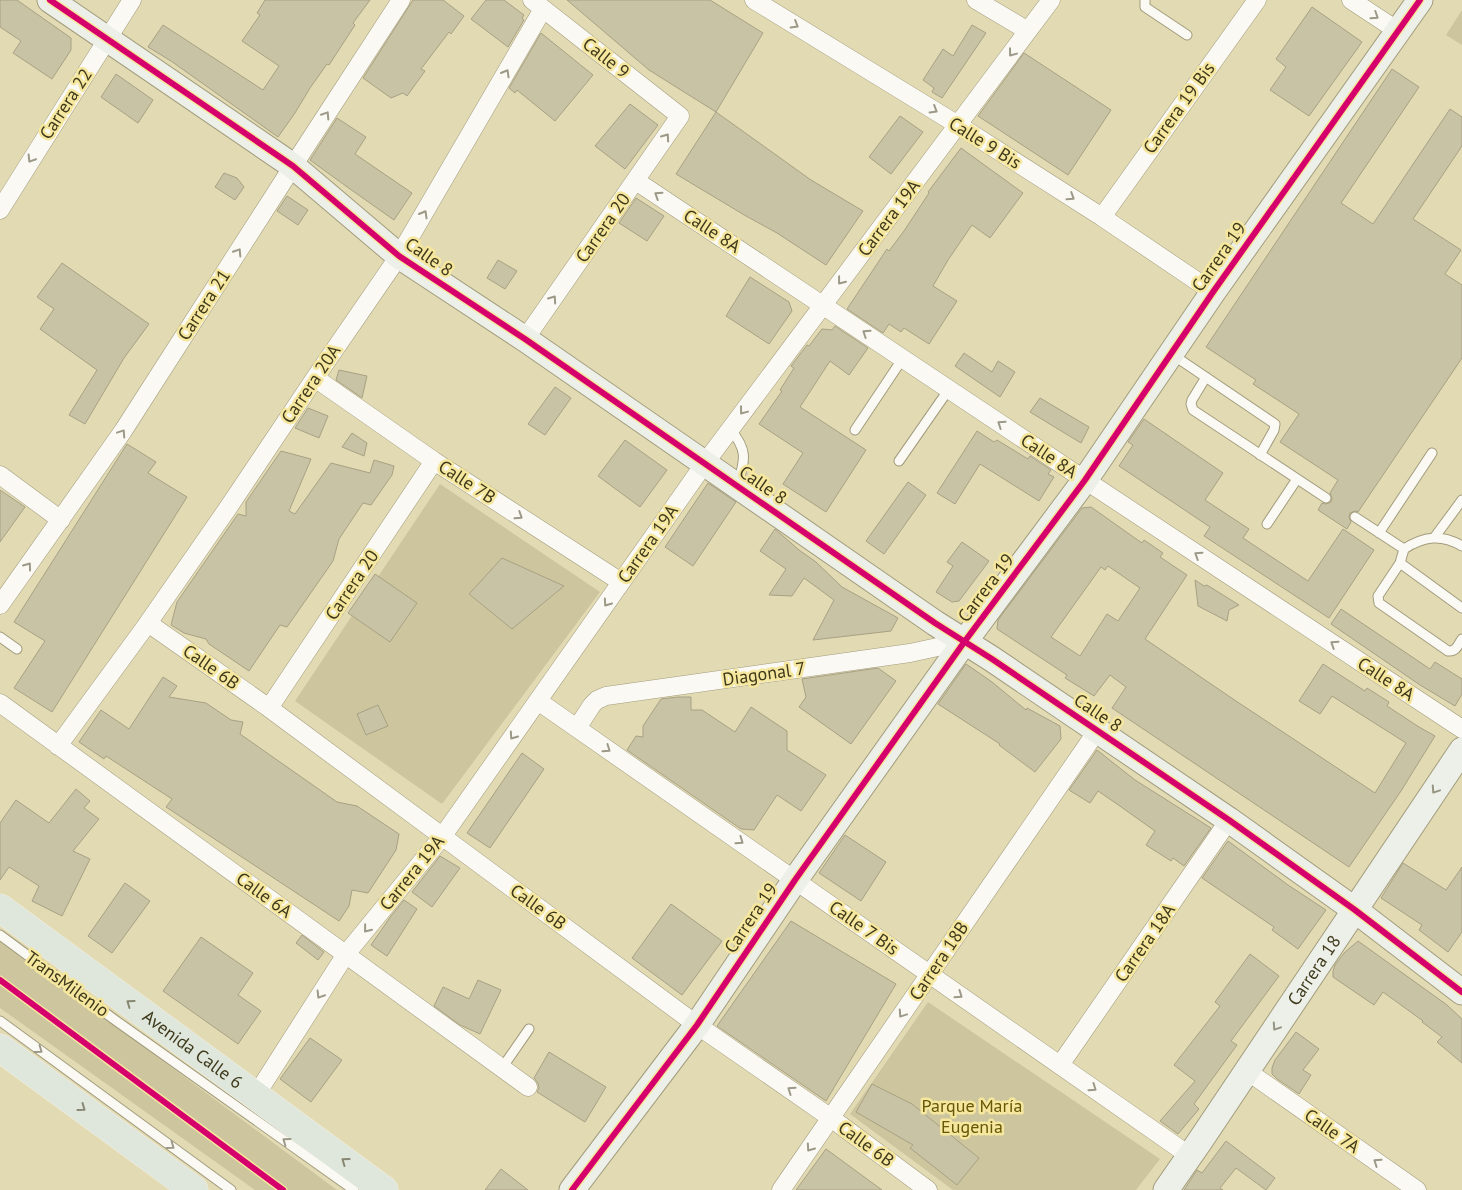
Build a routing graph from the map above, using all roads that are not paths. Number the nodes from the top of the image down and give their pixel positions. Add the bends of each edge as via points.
1 (50, 0) edge
2 (132, 0) edge
3 (401, 0) edge
4 (754, 0) edge
5 (976, 0) edge
6 (1051, 0) edge
7 (1145, 0) edge
8 (1257, 0) edge
9 (1351, 0) edge
10 (1420, 0) edge
11 (538, 5) edge
12 (1028, 31) junction
13 (1398, 31) junction
14 (1187, 35) dead end
15 (107, 40) junction
16 (680, 116) joint
17 (958, 125) junction
18 (293, 166) junction
19 (636, 181) junction
20 (0, 210) edge
21 (1102, 216) junction
22 (399, 256) junction
23 (1213, 292) junction
24 (823, 304) junction
25 (525, 339) junction
26 (1171, 354) junction
27 (903, 358) junction
28 (1206, 377) junction
29 (315, 378) junction
30 (949, 389) junction
31 (730, 429) junction
32 (855, 430) dead end
33 (1432, 453) dead end
34 (1260, 455) junction
35 (434, 461) junction
36 (899, 461) dead end
37 (705, 463) junction
38 (0, 475) edge
39 (1297, 479) junction
40 (1085, 480) junction
41 (738, 486) junction
42 (1326, 498) dead end
43 (1462, 500) edge
44 (1355, 517) dead end
45 (61, 520) junction
46 (1267, 524) dead end
47 (1379, 533) junction
48 (1434, 538) junction
49 (1462, 546) edge
50 (1404, 549) junction
51 (1400, 563) junction
52 (621, 582) junction
53 (0, 605) edge
54 (1462, 608) edge
55 (148, 623) junction
56 (0, 637) edge
57 (1462, 639) edge
58 (965, 641) junction
59 (17, 649) dead end
60 (538, 701) junction
61 (0, 703) edge
62 (269, 708) junction
63 (577, 728) junction
64 (1462, 729) edge
65 (1097, 731) junction
66 (58, 746) junction
67 (1462, 750) edge
68 (1229, 820) junction
69 (442, 837) junction
70 (795, 880) junction
71 (0, 908) edge
72 (1355, 910) junction
73 (0, 935) edge
74 (346, 954) junction
75 (930, 974) junction
76 (1462, 992) edge
77 (0, 1021) edge
78 (697, 1026) junction
79 (529, 1029) dead end
80 (1, 1051) edge
81 (1060, 1065) junction
82 (502, 1068) junction
83 (1247, 1071) junction
84 (528, 1087) dead end
85 (256, 1095) junction
86 (831, 1118) junction
87 (1190, 1156) junction
88 (187, 1188) edge
89 (231, 1190) edge
90 (354, 1190) edge
91 (384, 1190) edge
92 (572, 1190) edge
93 (781, 1190) edge
94 (928, 1190) edge
95 (1166, 1190) edge
96 (1417, 1190) edge

1 - 15 street, Calle 8
2 - 15 street, Carrera 22
18 -> 3 street, Carrera 21
4 -> 17 street, Calle 9 Bis
5 - 12 street
6 - 12 street, Carrera 19A
7 - 14 lane via 1145,7
8 - 21 street, Carrera 19 Bis
9 -> 13 street
10 - 13 street, Carrera 19
11 - 16 street, Calle 9
22 -> 11 street, Carrera 20A
12 -> 17 street, Carrera 19A
13 - 23 street, Carrera 19
15 - 18 street, Calle 8
15 -> 20 street, Carrera 22
19 -> 16 street, Carrera 20
17 -> 21 street, Calle 9 Bis
17 -> 24 street, Carrera 19A
18 - 22 street, Calle 8
45 -> 18 street, Carrera 21 via 123,431
24 -> 19 street, Calle 8A
25 -> 19 street, Carrera 20
21 - 23 street, Calle 9 Bis
22 - 25 street, Calle 8
22 - 29 street, Carrera 20A
23 - 26 street, Carrera 19
27 -> 24 street, Calle 8A
24 -> 31 street, Carrera 19A
25 - 37 street, Calle 8
26 - 28 lane
26 - 40 street, Carrera 19
27 - 30 street, Calle 8A
27 - 32 lane
28 - 34 lane via 1192,400 1193,410
28 - 34 lane via 1275,424
29 - 35 street, Calle 7B
29 - 55 street, Carrera 20A
30 - 36 lane
40 -> 30 street, Calle 8A
31 - 37 street, Carrera 19A
31 - 41 lane via 743,449
33 - 47 lane
34 - 39 lane
35 -> 52 street, Calle 7B
35 - 62 street, Carrera 20
37 - 41 street, Calle 8
37 - 52 street, Carrera 19A
38 - 45 street
39 - 42 lane
39 - 46 lane
40 - 58 street, Carrera 19
64 -> 40 street, Calle 8A
41 - 58 street, Calle 8 via 934,623
43 - 48 lane
44 - 47 lane
53 -> 45 street, Carrera 21
47 - 50 lane
48 - 49 lane
48 - 50 lane via 1422,539
50 - 51 lane
51 - 54 lane
51 - 57 lane via 1378,596 1379,603 1448,651 1456,650
52 -> 60 street, Carrera 19A
55 - 62 street, Calle 6B
55 - 66 street, Carrera 20A
56 - 59 lane
58 - 63 street, Diagonal 7 via 910,653 606,696 592,705
58 - 65 street, Calle 8
58 - 70 street, Carrera 19
60 - 63 street, Calle 7 Bis
60 -> 69 street, Carrera 19A
61 - 66 street, Calle 6A
62 - 69 street, Calle 6B
63 -> 70 street, Calle 7 Bis
65 - 68 street, Calle 8
65 - 75 street, Carrera 18B
66 - 74 street, Calle 6A
67 -> 72 street, Carrera 18
68 - 72 street, Calle 8
68 - 81 street, Carrera 18A
69 -> 74 street, Carrera 19A
69 - 78 street, Calle 6B
70 - 75 street, Calle 7 Bis
70 - 78 street, Carrera 19
85 -> 71 main road, Avenida Calle 6
72 - 76 street, Calle 8
72 -> 83 street, Carrera 18
90 -> 73 lane, TransMilenio
74 - 82 street, Calle 6A
74 -> 85 street, Carrera 19A
75 -> 81 street, Calle 7 Bis
75 -> 86 street, Carrera 18B
77 -> 89 lane
86 -> 78 street, Calle 6B
78 - 92 street, Carrera 19
79 - 82 lane
80 -> 88 main road
81 -> 87 street, Calle 7 Bis
82 - 84 street, Calle 6A
83 - 87 street, Carrera 18
96 -> 83 street, Calle 7A
91 -> 85 main road, Avenida Calle 6
86 -> 93 street, Carrera 18B
86 - 94 street, Calle 6B
87 - 95 street, Carrera 18

